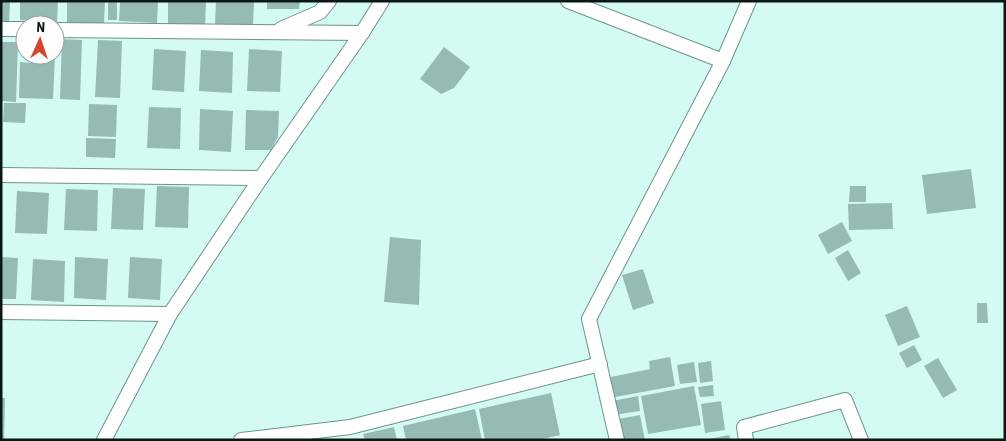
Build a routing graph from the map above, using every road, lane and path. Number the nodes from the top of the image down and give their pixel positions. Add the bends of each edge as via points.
1 (329, 1) edge
2 (382, 1) edge
3 (568, 1) edge
4 (749, 1) edge
5 (1, 29) edge
6 (15, 29) edge
7 (65, 30) edge
8 (275, 32) junction
9 (362, 33) junction
10 (723, 61) junction
11 (1, 175) edge
12 (261, 178) junction
13 (1, 312) edge
14 (170, 314) junction
15 (600, 364) junction
16 (104, 440) edge
17 (241, 440) edge
18 (617, 440) edge
19 (746, 440) edge
20 (861, 440) edge

1 - 8 street via 320,12
2 - 9 street
3 - 10 street
4 - 10 street
5 - 6 street
7 - 8 street
8 - 9 street
9 - 12 street
10 - 15 street via 589,319
11 - 12 street
12 - 14 street
13 - 14 street
14 - 16 street
15 - 17 street via 350,427
15 - 18 street
19 - 20 street via 744,427 845,400

